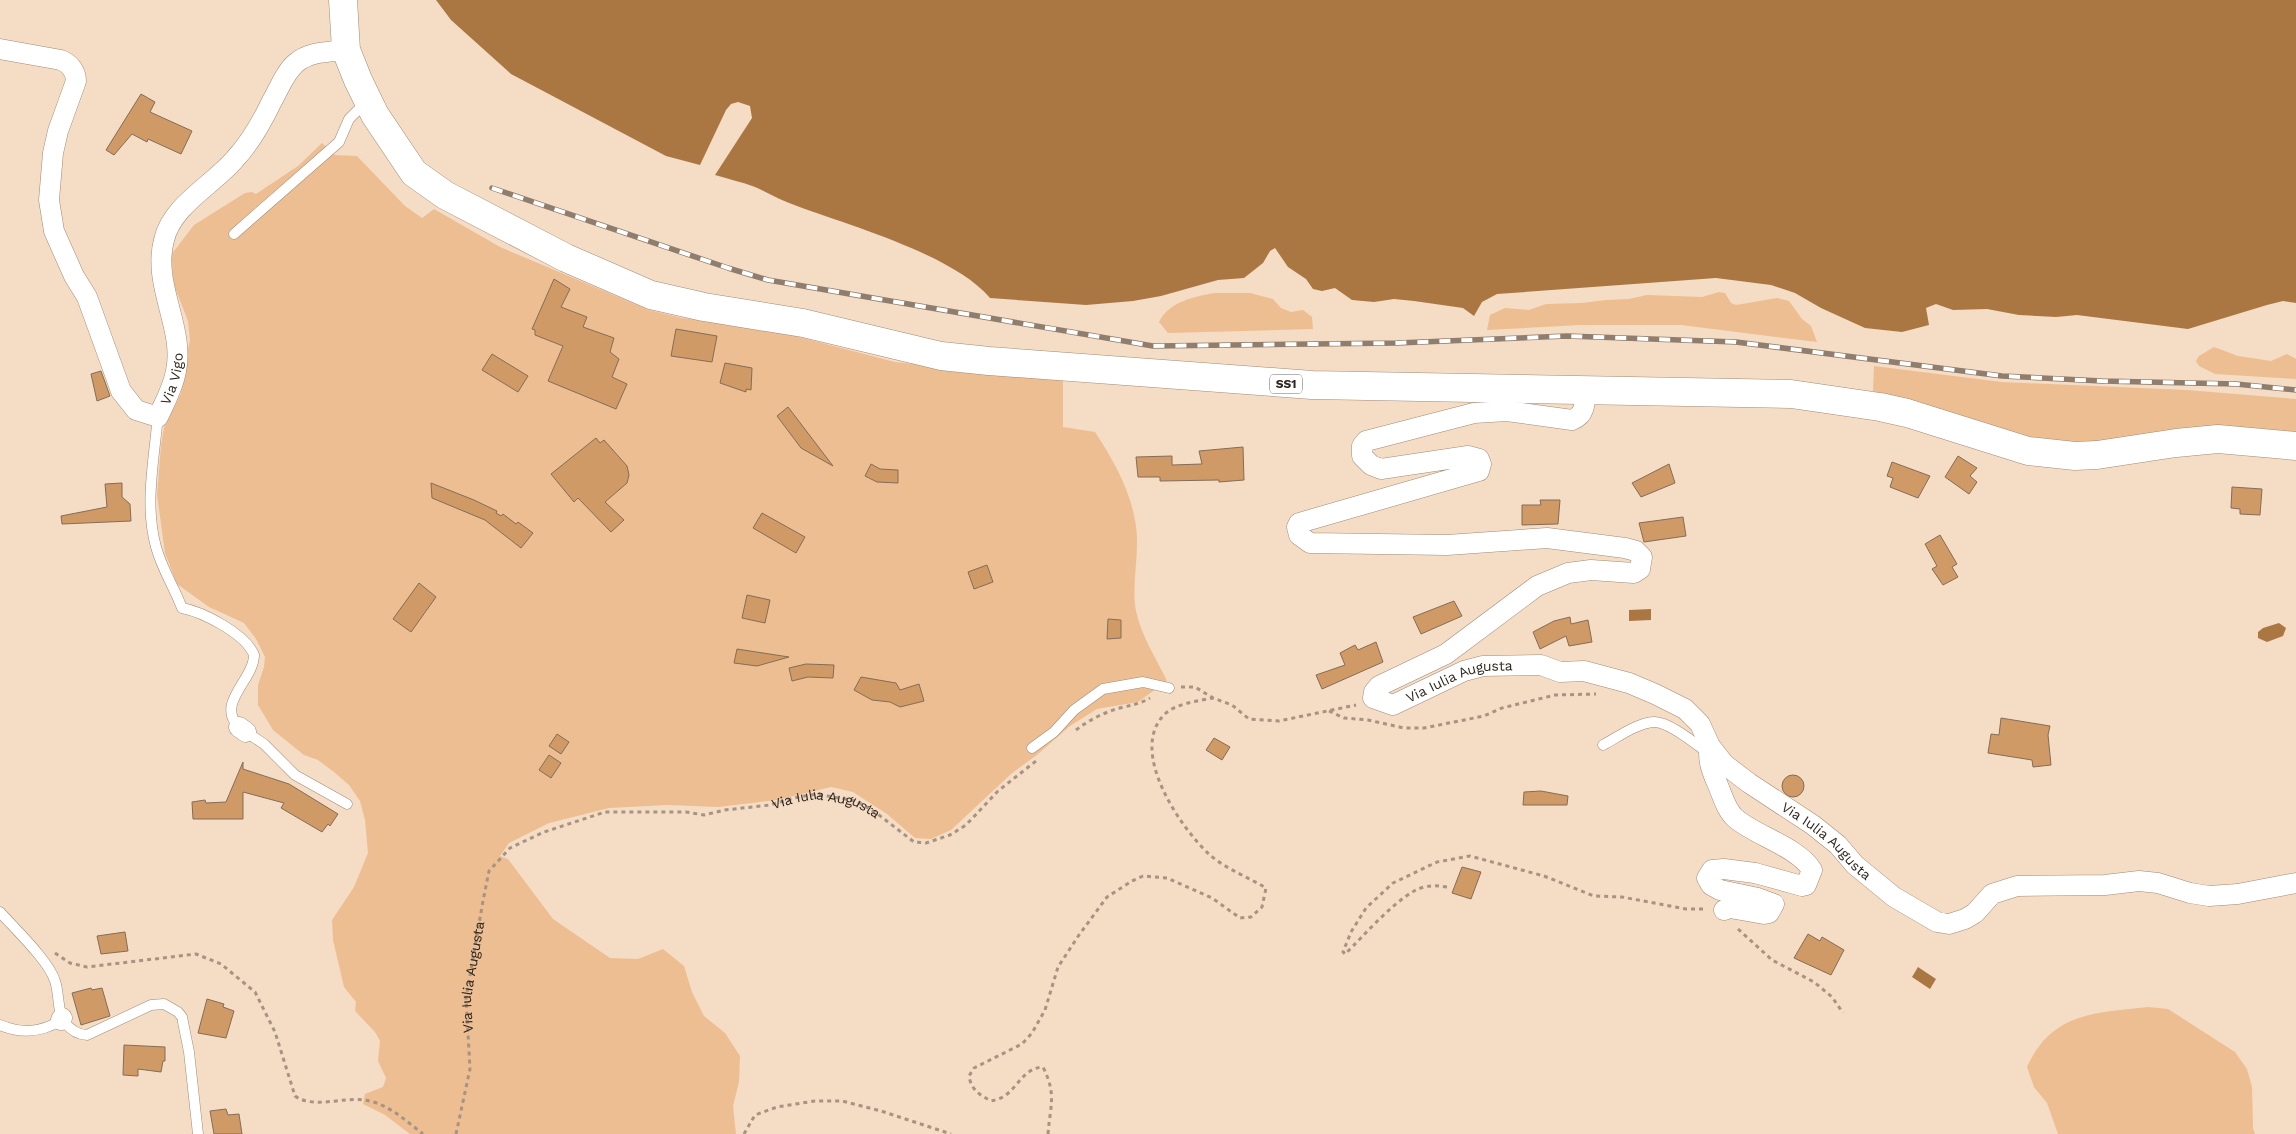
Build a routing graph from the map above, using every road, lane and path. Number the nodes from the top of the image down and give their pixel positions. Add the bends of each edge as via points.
1 (343, 0) edge
2 (0, 49) edge
3 (355, 72) junction
4 (234, 234) dead end
5 (1585, 389) junction
6 (158, 421) junction
7 (2296, 446) edge
8 (1629, 682) junction
9 (1169, 688) junction
10 (1213, 698) junction
11 (1381, 702) junction
12 (1329, 711) junction
13 (1074, 731) dead end
14 (1603, 745) dead end
15 (1032, 748) dead end
16 (1709, 750) junction
17 (1036, 761) dead end
18 (347, 804) dead end
19 (2296, 883) edge
20 (1447, 887) dead end
21 (1724, 910) junction
22 (0, 912) edge
23 (50, 949) dead end
24 (1843, 1013) dead end
25 (61, 1019) junction
26 (0, 1026) edge
27 (198, 1134) edge
28 (423, 1134) edge
29 (456, 1134) edge
30 (744, 1134) edge
31 (951, 1134) edge
32 (1048, 1134) edge

1 - 3 main road, SS1
2 - 6 street, Via Vigo via 61,60 75,72 76,81 58,131 52,160 49,200 54,231 87,297 121,391 136,410
3 - 4 lane via 349,118 339,142
3 - 5 main road, SS1 via 398,152 428,185 566,258 651,295 803,323 941,356 989,361 1312,385 1413,389
3 - 6 street, Via Vigo via 310,54 295,64 251,139 228,166 183,207 164,238 162,283 170,311 177,361
5 - 7 main road, SS1 via 1791,394 1851,402 1907,413 2028,451 2067,456 2097,456 2176,443 2218,440
5 - 11 street via 1584,409 1580,417 1572,420 1507,411 1474,413 1366,441 1362,446 1362,456 1381,469 1468,456 1479,459 1481,468 1299,523 1299,535 1310,543 1448,545 1547,538 1625,548 1642,557 1640,569 1634,573 1591,570 1568,573 1536,586 1446,654 1379,686 1374,692
6 - 18 lane via 150,479 150,519 166,574 182,608 234,633 248,643 254,655 251,669 235,694 232,719 264,744 295,775
8 - 11 street, Via Iulia Augusta via 1584,671 1560,672 1541,665 1483,666 1464,671 1393,705
8 - 12 path via 1613,692 1555,695 1502,708 1484,716 1424,728 1344,718
8 - 16 street, Via Iulia Augusta via 1685,709 1700,724
9 - 10 path via 1195,686
9 - 13 path via 1138,705 1118,708 1087,722
9 - 15 lane via 1143,682 1103,688
10 - 12 path via 1232,705 1249,719 1279,720
10 - 32 path via 1189,702 1167,712 1152,736 1154,762 1164,791 1192,836 1224,865 1266,888 1262,908 1251,918 1240,918 1212,898 1167,878 1144,876 1107,897 1058,967 1046,1010 1032,1032 1022,1044 974,1068 969,1076 977,1093 991,1101 1003,1097 1019,1079 1035,1068 1043,1068 1051,1082 1052,1094
11 - 12 path
14 - 16 lane via 1641,725 1654,722 1663,723
16 - 19 street, Via Iulia Augusta via 1749,783 1838,845 1870,878 1909,908 1937,922 1949,924 1969,916 1992,894 2016,886 2139,881 2210,896
16 - 21 street via 1712,773 1734,818 1767,836 1812,870 1806,885 1802,886 1755,873 1712,870 1708,878 1716,888 1774,904 1769,913 1764,914 1730,908
17 - 29 path, Via Iulia Augusta via 998,791 966,825 950,835 926,843 914,842 856,801 816,794 770,806 704,815 605,812 544,832 510,848 489,871 483,901 466,998 470,1069
20 - 21 path via 1424,887 1411,893 1345,954 1343,952 1348,936 1366,908 1393,883 1438,862 1470,856 1544,876 1594,896 1622,897 1686,909
21 - 24 path via 1731,923 1772,960 1814,982 1832,997
22 - 25 lane via 55,980
23 - 28 path via 70,963 87,967 196,954 221,964 254,992 275,1032 294,1096 301,1101 364,1100 392,1110
25 - 26 lane via 41,1030 28,1032
25 - 27 lane via 84,1035 151,1005 164,1004 174,1009 182,1017 189,1052
30 - 31 path via 755,1116 777,1107 842,1101

